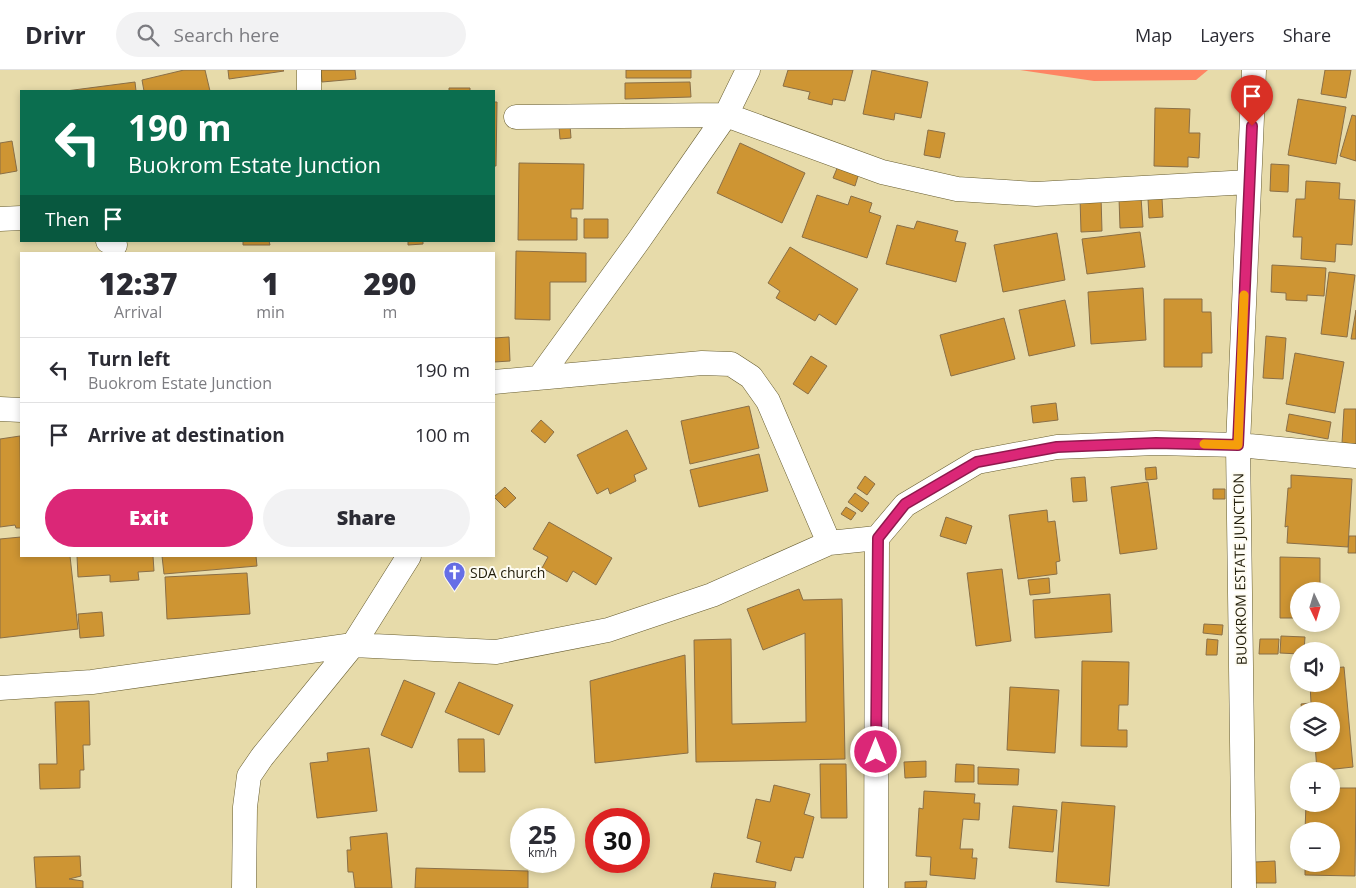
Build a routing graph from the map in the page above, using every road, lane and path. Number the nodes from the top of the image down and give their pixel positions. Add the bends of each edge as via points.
1 (308, 70) edge
2 (748, 70) edge
3 (1254, 70) edge
4 (309, 90) edge
5 (726, 115) junction
6 (516, 117) dead end
7 (1249, 182) junction
8 (20, 218) edge
9 (0, 219) edge
10 (538, 378) junction
11 (495, 382) edge
12 (0, 409) edge
13 (20, 410) edge
14 (1238, 445) junction
15 (1356, 456) edge
16 (878, 538) junction
17 (830, 543) junction
18 (408, 557) edge
19 (353, 645) junction
20 (0, 688) edge
21 (244, 888) edge
22 (876, 888) edge
23 (1244, 888) edge

1 - 4 street
2 - 5 street
3 - 7 street, BUOKROM ESTATE JUNCTION
5 - 6 street
5 - 7 street via 882,172 957,189 1036,194
5 - 10 street
7 - 14 street, BUOKROM ESTATE JUNCTION
8 - 9 street
10 - 11 street
10 - 17 street via 702,363 731,364 751,377 768,401
12 - 13 street
14 - 15 street
14 - 16 street via 1156,443 1057,447 977,462 905,504
14 - 23 street, BUOKROM ESTATE JUNCTION
16 - 17 street
16 - 22 street
17 - 19 street via 712,595 608,630 496,652
18 - 19 street
19 - 20 street via 92,682
19 - 21 street via 249,776 245,806

